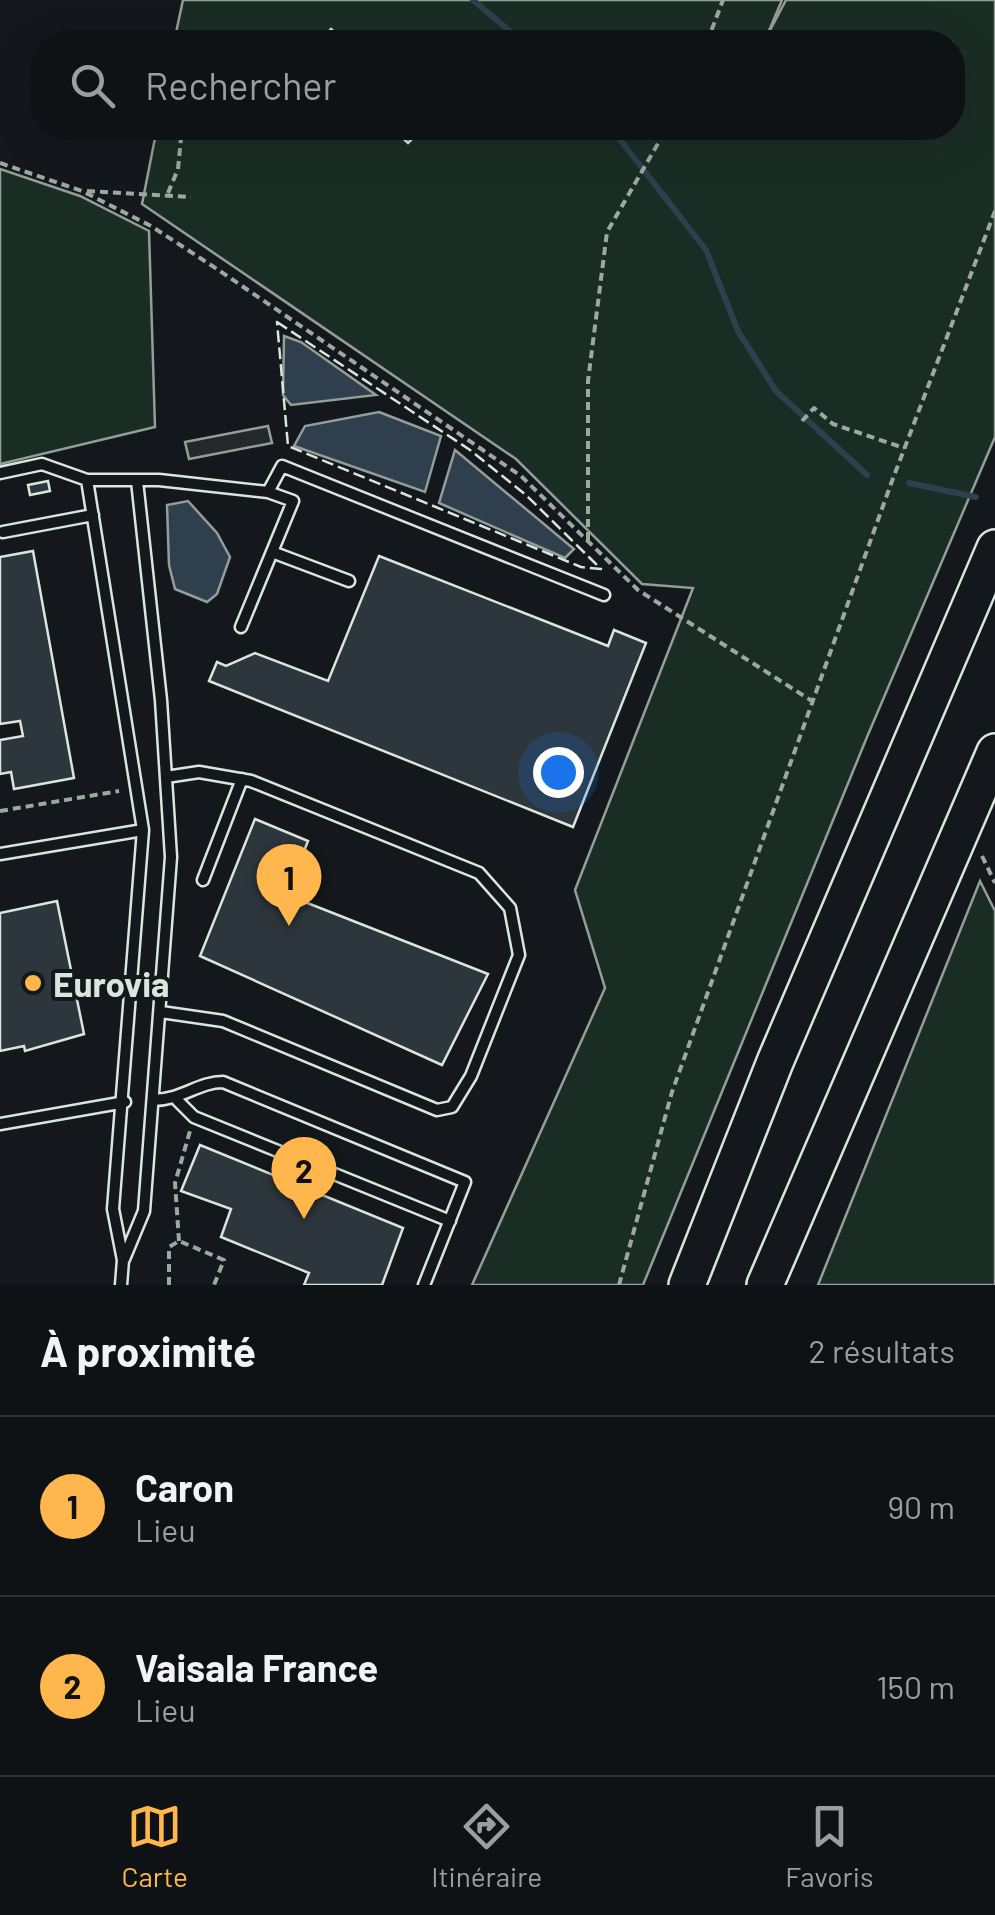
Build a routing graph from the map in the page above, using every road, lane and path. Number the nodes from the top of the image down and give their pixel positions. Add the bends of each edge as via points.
1 (724, 0) edge
2 (711, 30) edge
3 (181, 140) edge
4 (660, 140) edge
5 (0, 163) edge
6 (82, 191) junction
7 (168, 192) junction
8 (191, 197) dead end
9 (995, 211) edge
10 (802, 421) dead end
11 (904, 448) junction
12 (0, 473) edge
13 (86, 480) junction
14 (137, 481) junction
15 (268, 492) junction
16 (92, 516) junction
17 (4, 532) dead end
18 (588, 542) junction
19 (995, 548) edge
20 (272, 552) junction
21 (349, 581) dead end
22 (604, 596) dead end
23 (241, 628) dead end
24 (813, 702) junction
25 (995, 752) edge
26 (166, 776) junction
27 (242, 779) junction
28 (137, 789) junction
29 (0, 811) edge
30 (143, 830) junction
31 (980, 852) dead end
32 (0, 854) edge
33 (203, 880) dead end
34 (995, 883) edge
35 (160, 1012) junction
36 (153, 1100) junction
37 (177, 1100) junction
38 (125, 1102) junction
39 (194, 1117) junction
40 (0, 1124) edge
41 (450, 1221) junction
42 (179, 1241) junction
43 (124, 1260) junction
44 (214, 1283) edge
45 (121, 1285) edge
46 (170, 1285) edge
47 (224, 1285) edge
48 (424, 1285) edge
49 (619, 1285) edge
50 (687, 1285) edge
51 (765, 1285) edge

1 - 2 path
3 - 7 path
4 - 18 path via 607,232 588,381
5 - 6 path
6 - 7 path
6 - 18 path via 151,226 521,476
7 - 8 path
9 - 11 path
10 - 11 path via 814,408 833,424
11 - 24 path
12 - 13 lane via 42,464
13 - 14 lane
13 - 16 lane
14 - 15 lane
14 - 26 lane
15 - 20 lane via 293,501
15 - 22 lane via 282,466
16 - 17 lane
16 - 28 lane
18 - 24 path via 638,590
19 - 50 highway
20 - 21 lane
20 - 23 lane
24 - 49 path via 672,1092
25 - 51 highway
26 - 27 lane via 199,772
26 - 35 lane via 170,858
27 - 33 lane
27 - 35 lane via 479,873 510,908 519,955 471,1076 452,1107 438,1110 223,1020
28 - 29 path
28 - 30 lane
30 - 32 lane
30 - 38 lane
31 - 34 path
35 - 36 lane
36 - 37 lane
36 - 43 lane via 144,1211
37 - 39 lane
37 - 41 lane via 223,1082 466,1182
38 - 40 lane
38 - 43 lane via 114,1209
39 - 41 lane
39 - 42 path via 175,1183
41 - 48 lane
42 - 44 path via 224,1260
42 - 46 path via 169,1247
43 - 45 lane
44 - 47 path

